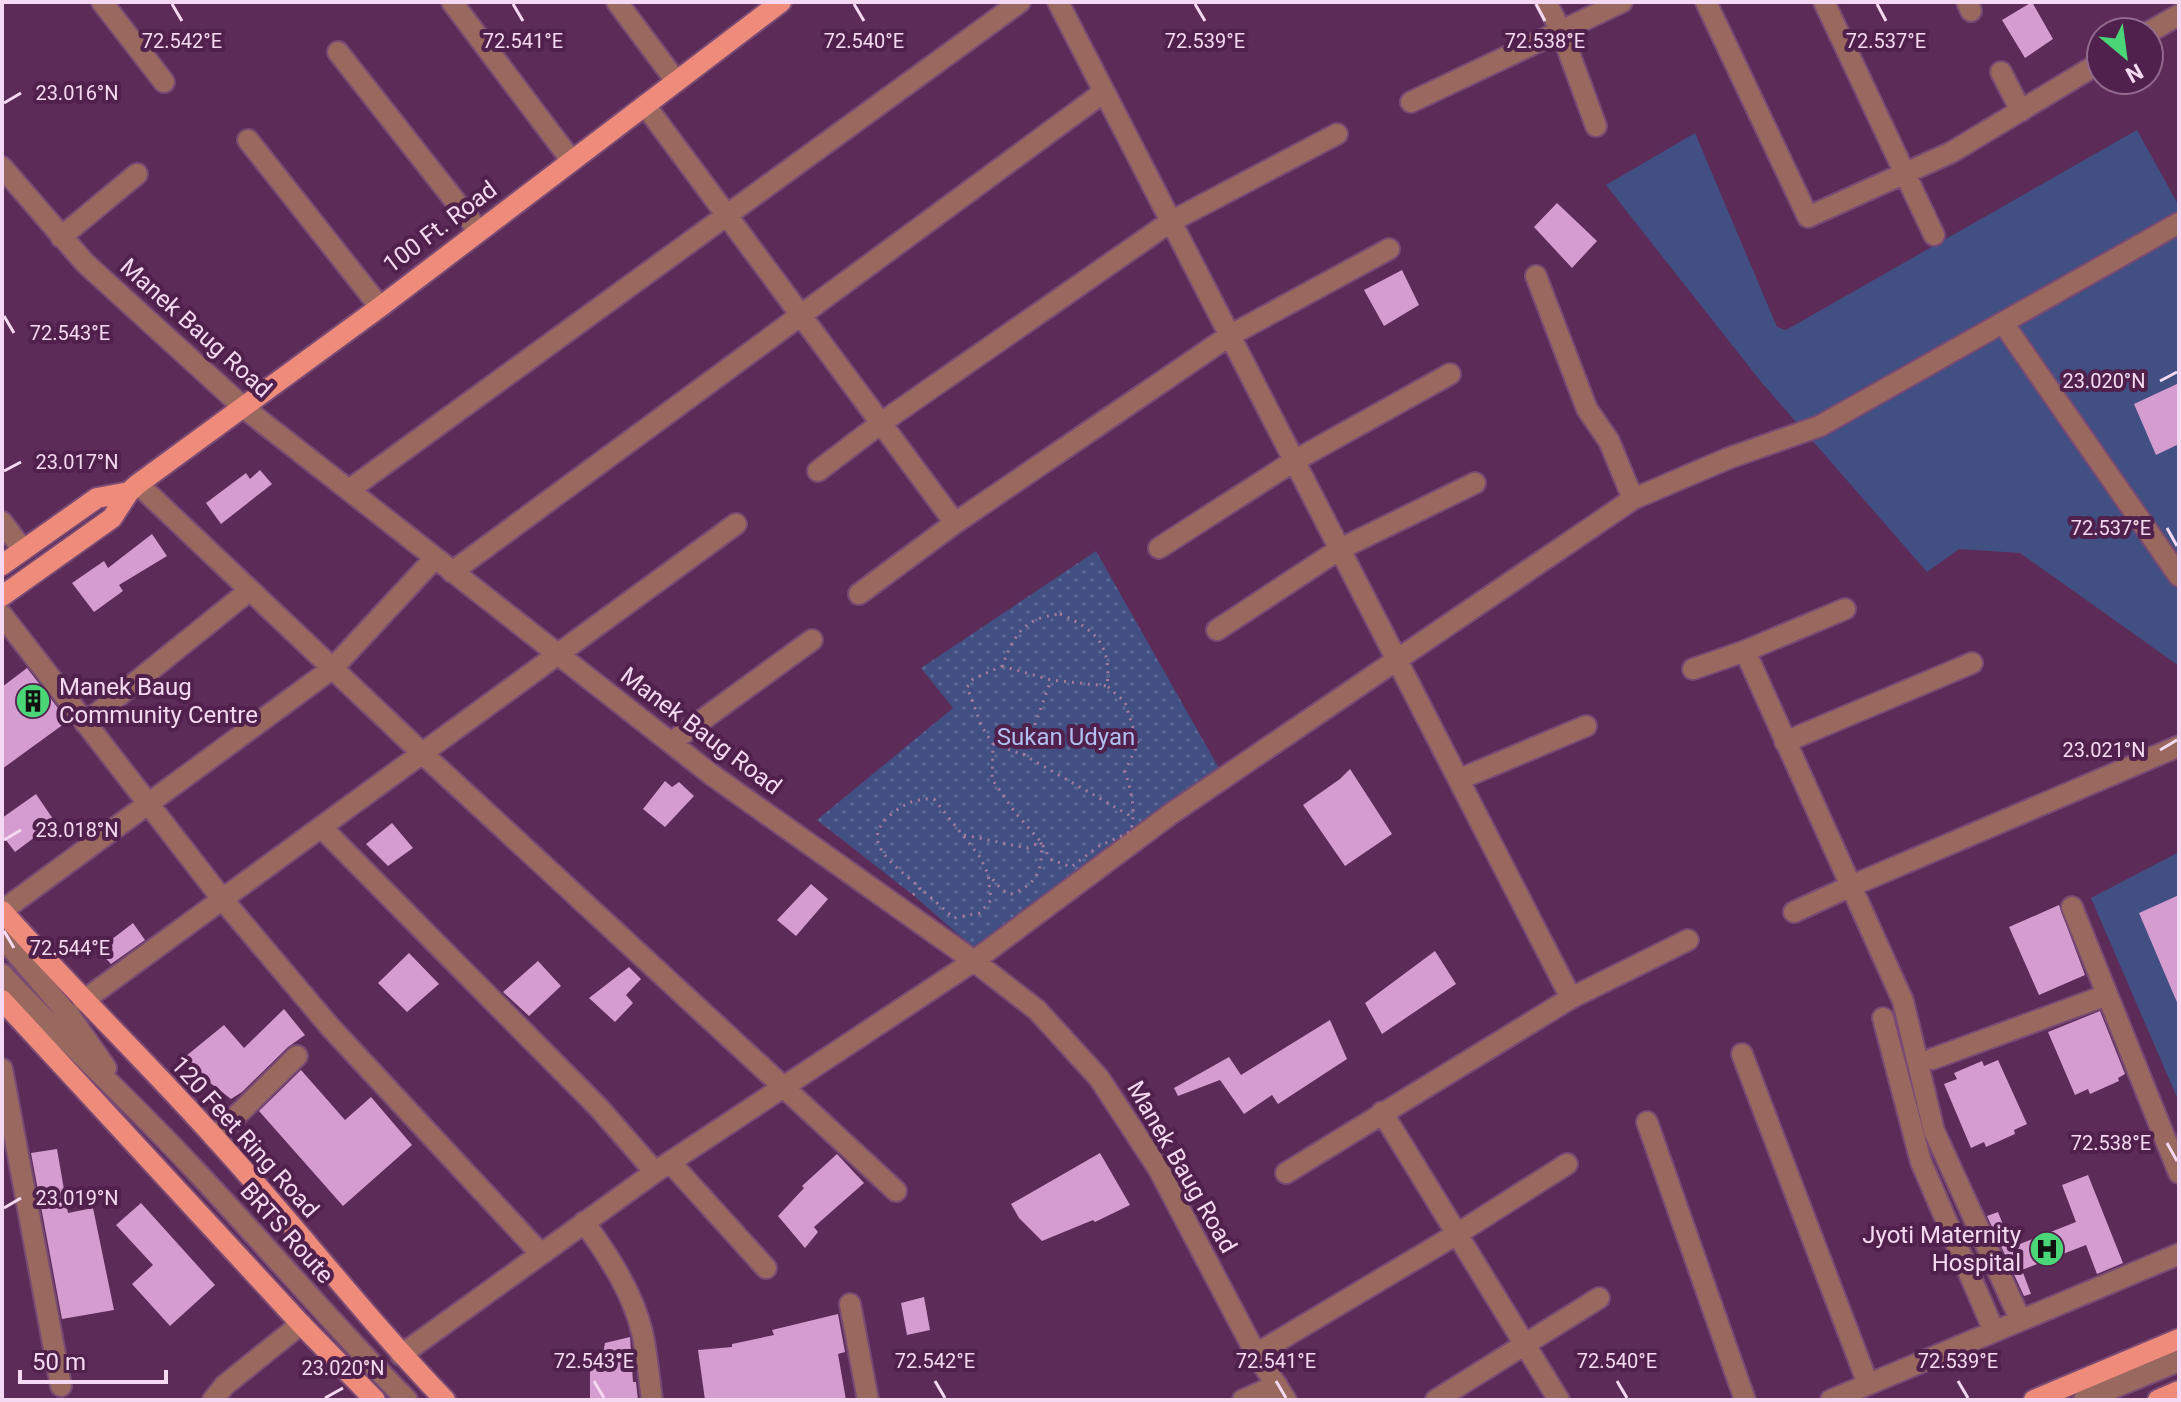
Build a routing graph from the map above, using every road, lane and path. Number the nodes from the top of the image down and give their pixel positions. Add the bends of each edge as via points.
1 (102, 2) edge
2 (452, 2) edge
3 (617, 2) edge
4 (781, 2) edge
5 (1020, 2) edge
6 (1058, 2) edge
7 (1546, 2) edge
8 (1622, 2) edge
9 (1706, 2) edge
10 (1824, 2) edge
11 (1561, 31) junction
12 (338, 52) dead end
13 (2001, 72) dead end
14 (2085, 72) edge
15 (676, 81) junction
16 (164, 82) dead end
17 (1104, 92) junction
18 (1411, 102) dead end
19 (645, 105) junction
20 (2021, 111) junction
21 (1596, 126) dead end
22 (1337, 134) dead end
23 (248, 140) dead end
24 (571, 160) junction
25 (2, 167) edge
26 (137, 174) dead end
27 (1905, 174) junction
28 (727, 215) junction
29 (1170, 222) junction
30 (2179, 223) edge
31 (478, 230) junction
32 (1934, 235) dead end
33 (61, 237) junction
34 (1389, 249) dead end
35 (1536, 276) dead end
36 (380, 307) junction
37 (801, 315) junction
38 (2003, 323) junction
39 (1229, 336) junction
40 (1450, 374) dead end
41 (243, 407) junction
42 (881, 423) junction
43 (1294, 461) junction
44 (818, 471) dead end
45 (1475, 483) dead end
46 (134, 488) junction
47 (349, 490) junction
48 (1633, 499) junction
49 (2, 522) edge
50 (955, 523) junction
51 (736, 524) dead end
52 (1159, 548) dead end
53 (1340, 549) junction
54 (23, 550) junction
55 (435, 558) junction
56 (2, 565) edge
57 (452, 572) junction
58 (2179, 576) edge
59 (250, 590) junction
60 (859, 594) dead end
61 (2, 596) edge
62 (1845, 609) dead end
63 (2, 615) edge
64 (1217, 630) dead end
65 (812, 640) dead end
66 (1745, 651) junction
67 (558, 656) junction
68 (1398, 660) junction
69 (1972, 663) dead end
70 (1002, 666) junction
71 (333, 668) junction
72 (1693, 669) dead end
73 (1051, 680) junction
74 (1107, 686) junction
75 (85, 723) junction
76 (1586, 726) dead end
77 (672, 742) junction
78 (1785, 742) junction
79 (993, 744) junction
80 (2179, 746) edge
81 (423, 754) junction
82 (1024, 755) junction
83 (1460, 779) junction
84 (148, 804) junction
85 (1135, 819) junction
86 (322, 828) junction
87 (964, 835) junction
88 (1041, 842) junction
89 (988, 874) junction
90 (1851, 886) junction
91 (920, 888) junction
92 (913, 895) dead end
93 (223, 900) junction
94 (2072, 907) dead end
95 (2, 911) edge
96 (1794, 912) dead end
97 (2, 937) edge
98 (1688, 940) dead end
99 (974, 961) junction
100 (2, 974) edge
101 (2107, 995) junction
102 (1571, 998) junction
103 (2, 1000) edge
104 (83, 1001) junction
105 (1883, 1018) dead end
106 (1742, 1054) dead end
107 (297, 1056) dead end
108 (1932, 1059) dead end
109 (2, 1069) edge
110 (785, 1086) junction
111 (129, 1101) junction
112 (1382, 1112) junction
113 (1647, 1122) dead end
114 (215, 1137) junction
115 (1567, 1164) dead end
116 (662, 1167) junction
117 (1286, 1173) dead end
118 (2179, 1173) edge
119 (896, 1191) dead end
120 (584, 1222) junction
121 (1457, 1234) junction
122 (541, 1254) junction
123 (2179, 1254) edge
124 (766, 1268) dead end
125 (1599, 1298) dead end
126 (850, 1304) dead end
127 (2020, 1319) junction
128 (301, 1324) junction
129 (1994, 1331) junction
130 (2179, 1339) edge
131 (1526, 1346) junction
132 (1256, 1354) junction
133 (401, 1355) junction
134 (2179, 1361) edge
135 (1868, 1384) junction
136 (61, 1386) dead end
137 (2179, 1391) edge
138 (1281, 1393) edge
139 (213, 1400) edge
140 (375, 1400) edge
141 (407, 1400) edge
142 (445, 1400) edge
143 (652, 1400) edge
144 (868, 1400) edge
145 (1243, 1400) edge
146 (1436, 1400) edge
147 (1559, 1400) edge
148 (1745, 1400) edge
149 (1831, 1400) edge
150 (2034, 1400) edge
151 (2084, 1400) edge
152 (2158, 1400) edge

1 - 16 street
2 - 24 street
3 - 15 street
4 - 15 main road, 100 Ft. Road
5 - 28 street
6 - 17 street
7 - 11 street
8 - 11 street
9 - 27 street via 1808,217
10 - 27 street
11 - 18 street
11 - 21 street
12 - 31 street
13 - 20 street
14 - 20 street
15 - 19 main road, 100 Ft. Road
17 - 29 street
17 - 37 street
19 - 24 main road, 100 Ft. Road
19 - 28 street
20 - 27 street
22 - 29 street
23 - 36 street
24 - 31 main road, 100 Ft. Road
25 - 33 street, Manek Baug Road
26 - 33 street
27 - 32 street
28 - 37 street
28 - 47 street
29 - 39 street
29 - 42 street
30 - 38 street
31 - 36 main road, 100 Ft. Road
33 - 41 street, Manek Baug Road
34 - 39 street
35 - 48 street via 1587,409 1609,441
36 - 41 main road, 100 Ft. Road
37 - 42 street
37 - 57 street
38 - 48 street via 1820,426
38 - 58 street
39 - 43 street
39 - 50 street
40 - 43 street
41 - 46 main road, 100 Ft. Road
41 - 47 street, Manek Baug Road
42 - 44 street
42 - 50 street
43 - 52 street
43 - 53 street
45 - 53 street
46 - 54 main road, 100 Ft. Road via 97,498
46 - 59 street
46 - 61 main road, 100 Ft. Road via 112,518
47 - 55 street, Manek Baug Road
48 - 68 street
49 - 54 street
50 - 60 street
51 - 67 street
53 - 64 street
53 - 68 street
54 - 56 main road, 100 Ft. Road
55 - 57 street, Manek Baug Road
55 - 71 street
57 - 67 street, Manek Baug Road
59 - 71 street
59 - 75 street
62 - 66 street
63 - 75 street
65 - 77 street
66 - 72 street
66 - 78 street
67 - 77 street, Manek Baug Road
67 - 81 street
68 - 83 street
68 - 99 street via 1172,813
69 - 78 street
70 - 73 path
70 - 74 path via 1016,633 1041,616 1060,614 1087,625 1105,649
70 - 79 path via 967,687
71 - 81 street
71 - 84 street
73 - 74 path
73 - 82 path
74 - 85 path via 1125,702 1138,744 1125,771
75 - 84 street
76 - 83 street
77 - 99 street, Manek Baug Road
78 - 90 street
79 - 82 path
79 - 88 path via 992,779
80 - 90 street
81 - 86 street
81 - 110 street
82 - 85 path
83 - 102 street
84 - 93 street
84 - 95 street
85 - 88 path via 1130,832 1071,867 1050,859
86 - 93 street
86 - 116 street
87 - 88 path via 1027,848
87 - 89 path
87 - 91 path via 934,799 903,805 878,827 875,838 881,850
88 - 89 path via 1042,865 1027,888 1011,894
89 - 91 path via 991,900 980,913 954,918
90 - 96 street
90 - 127 street via 1903,1001 1934,1131
91 - 92 path
93 - 104 street
93 - 122 street via 331,1028
94 - 101 street
95 - 104 main road, 120 Feet Ring Road
97 - 111 street, BRTS Route via 72,1019
98 - 102 street
99 - 110 street
99 - 132 street, Manek Baug Road via 1037,1010 1099,1078 1158,1168
100 - 111 street, BRTS Route
101 - 108 street
101 - 118 street
102 - 112 street
103 - 128 main road
104 - 114 main road, 120 Feet Ring Road
105 - 129 street via 1921,1162
106 - 135 street
107 - 114 street
109 - 136 street
110 - 116 street
110 - 119 street
111 - 141 street, BRTS Route
112 - 117 street
112 - 121 street
113 - 148 street
114 - 133 main road, 120 Feet Ring Road
115 - 121 street
116 - 120 street
116 - 124 street
120 - 122 street
120 - 143 street via 604,1249 641,1329
121 - 131 street
121 - 132 street
122 - 133 street
123 - 127 street
125 - 131 street
126 - 144 street
127 - 129 street
128 - 139 street
128 - 140 main road
129 - 135 street
130 - 150 main road
131 - 146 street
131 - 147 street
132 - 138 street, Manek Baug Road
133 - 142 main road, 120 Feet Ring Road
134 - 151 street
135 - 149 street
137 - 152 main road
138 - 145 street

